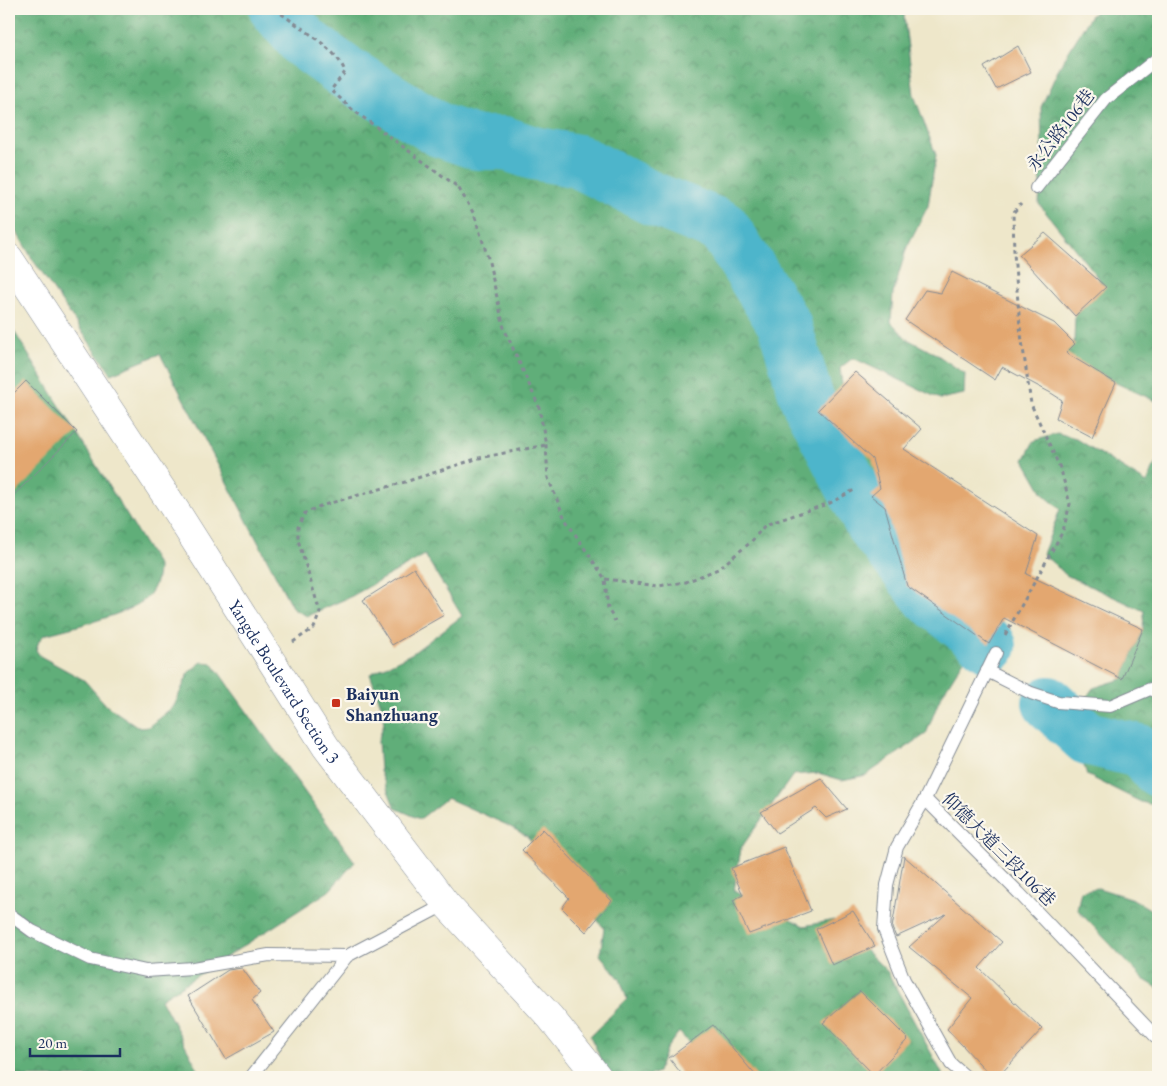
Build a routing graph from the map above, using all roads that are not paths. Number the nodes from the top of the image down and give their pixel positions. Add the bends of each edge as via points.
1 (1158, 58) edge
2 (1036, 188) road end
3 (9, 258) edge
4 (996, 653) road end
5 (987, 671) junction
6 (1158, 692) edge
7 (925, 799) junction
8 (446, 904) junction
9 (9, 914) edge
10 (347, 956) junction
11 (1158, 1039) edge
12 (251, 1077) edge
13 (598, 1077) edge
14 (966, 1077) edge

1 - 2 lane, 永公路106巷 via 1106,98
3 - 8 main road, Yangde Boulevard Section 3 via 178,514 326,747
4 - 5 lane
5 - 6 lane via 1031,693 1058,702 1110,706 1150,689
5 - 7 lane
7 - 11 lane, 仰德大道三段106巷 via 1020,893
7 - 14 lane, 仰德大道三段106巷 via 897,847 887,884 884,929 904,980 951,1064
8 - 10 lane
8 - 13 main road, Yangde Boulevard Section 3 via 550,1017
9 - 10 lane via 32,931 90,959 146,971 193,968 269,955
10 - 12 lane

